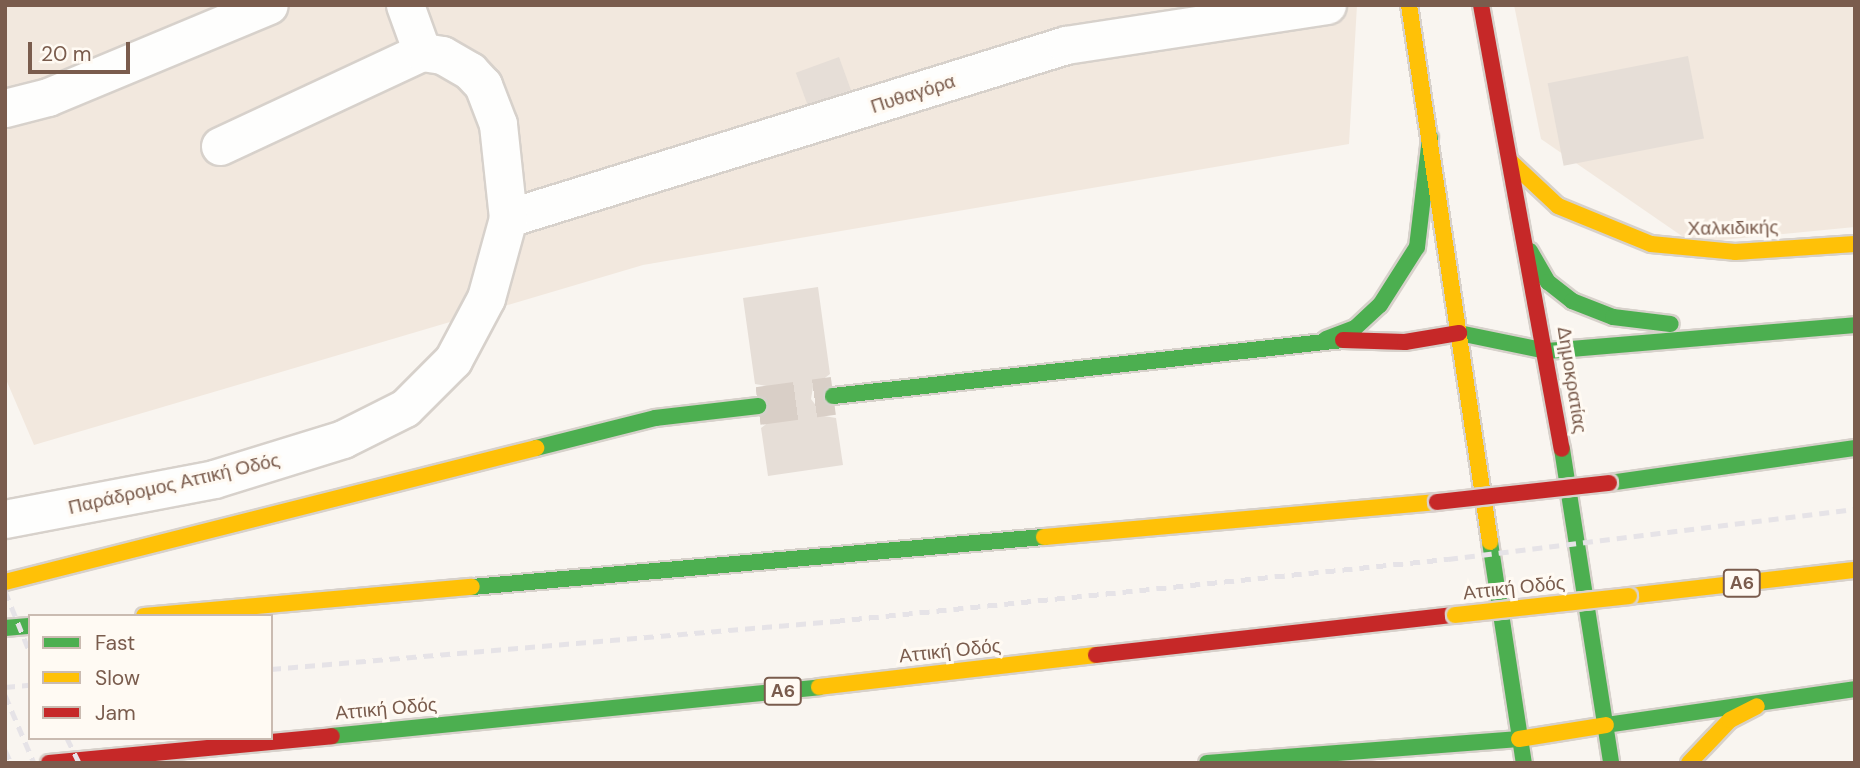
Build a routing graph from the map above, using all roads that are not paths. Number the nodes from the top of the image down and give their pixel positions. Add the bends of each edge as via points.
1 (269, 5) edge
2 (405, 5) edge
3 (1327, 5) edge
4 (1409, 5) edge
5 (1482, 5) edge
6 (422, 52) junction
7 (5, 108) edge
8 (1430, 138) junction
9 (220, 146) dead end
10 (1511, 162) junction
11 (508, 218) junction
12 (1855, 244) edge
13 (1530, 251) junction
14 (1855, 325) edge
15 (1742, 332) junction
16 (1459, 333) junction
17 (1324, 340) junction
18 (1547, 351) junction
19 (833, 396) tunnel mouth
20 (758, 406) tunnel mouth
21 (1855, 448) edge
22 (5, 519) edge
23 (1855, 570) edge
24 (5, 582) edge
25 (167, 614) edge
26 (28, 626) edge
27 (5, 628) edge
28 (1855, 689) edge
29 (1768, 699) junction
30 (1606, 725) junction
31 (1519, 739) junction
32 (1375, 750) junction
33 (110, 757) junction
34 (49, 763) edge
35 (160, 763) edge
36 (1207, 763) edge
37 (1444, 763) edge
38 (1524, 763) edge
39 (1611, 763) edge
40 (1689, 763) edge

1 - 7 street via 48,97
2 - 6 street
3 - 11 street, Πυθαγόρα via 1066,45
4 - 8 main road
5 - 10 main road, Δημοκρατίας
6 - 9 street
6 - 11 street, Παράδρομος Αττική Οδός via 457,61 484,85 498,124
8 - 16 main road
8 - 17 main road via 1417,247 1380,304 1355,328
10 - 12 main road, Χαλκιδικής via 1558,206 1651,244 1735,252
10 - 13 main road, Δημοκρατίας
11 - 22 street, Παράδρομος Αττική Οδός via 499,261 472,332 430,387 405,408 277,462 145,495
13 - 15 main road via 1561,293 1613,317
13 - 18 main road, Δημοκρατίας
14 - 15 main road
15 - 18 main road
16 - 17 main road via 1405,342
16 - 18 main road
16 - 31 main road
17 - 19 main road
18 - 30 main road, Δημοκρατίας
20 - 24 main road via 656,418
21 - 25 main road, bridge via 1437,502
23 - 33 main road, Αττική Οδός / Α6, bridge via 709,699
26 - 27 main road
28 - 29 main road
29 - 30 main road
29 - 40 main road via 1730,720
30 - 31 main road
30 - 39 main road, Δημοκρατίας
31 - 32 main road
31 - 38 main road
32 - 36 main road
32 - 37 main road
33 - 34 main road, Αττική Οδός / Α6
33 - 35 main road

